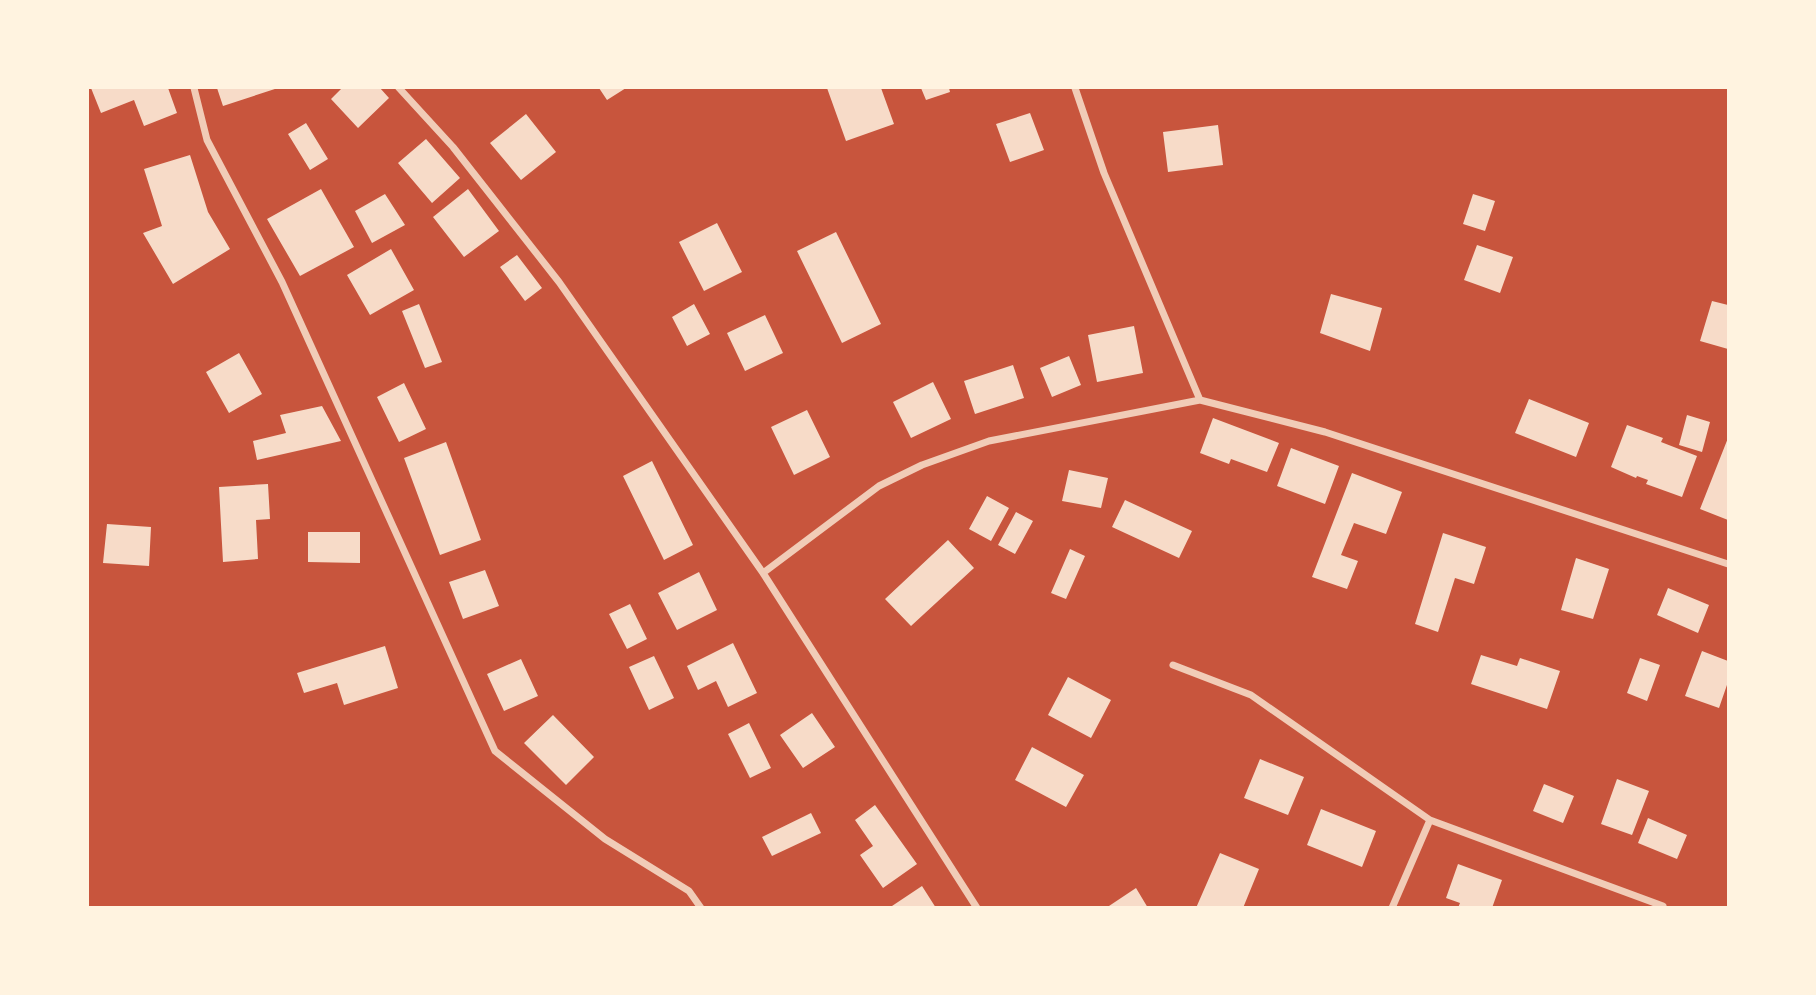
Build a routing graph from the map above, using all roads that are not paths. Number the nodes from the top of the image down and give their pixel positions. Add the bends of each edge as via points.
1 (194, 88) edge
2 (399, 88) edge
3 (1075, 88) edge
4 (1200, 400) junction
5 (1728, 564) edge
6 (763, 573) junction
7 (1173, 664) dead end
8 (1430, 820) junction
9 (1663, 906) edge
10 (701, 908) edge
11 (977, 908) edge
12 (1392, 908) edge

1 - 10 street via 207,140 282,282 495,751 605,839 689,891
2 - 6 street via 453,147 559,282
3 - 4 street via 1104,173
4 - 5 street via 1325,432
4 - 6 street via 989,441 922,465 879,486
6 - 11 street
7 - 8 street via 1251,695
8 - 9 street
8 - 12 street

